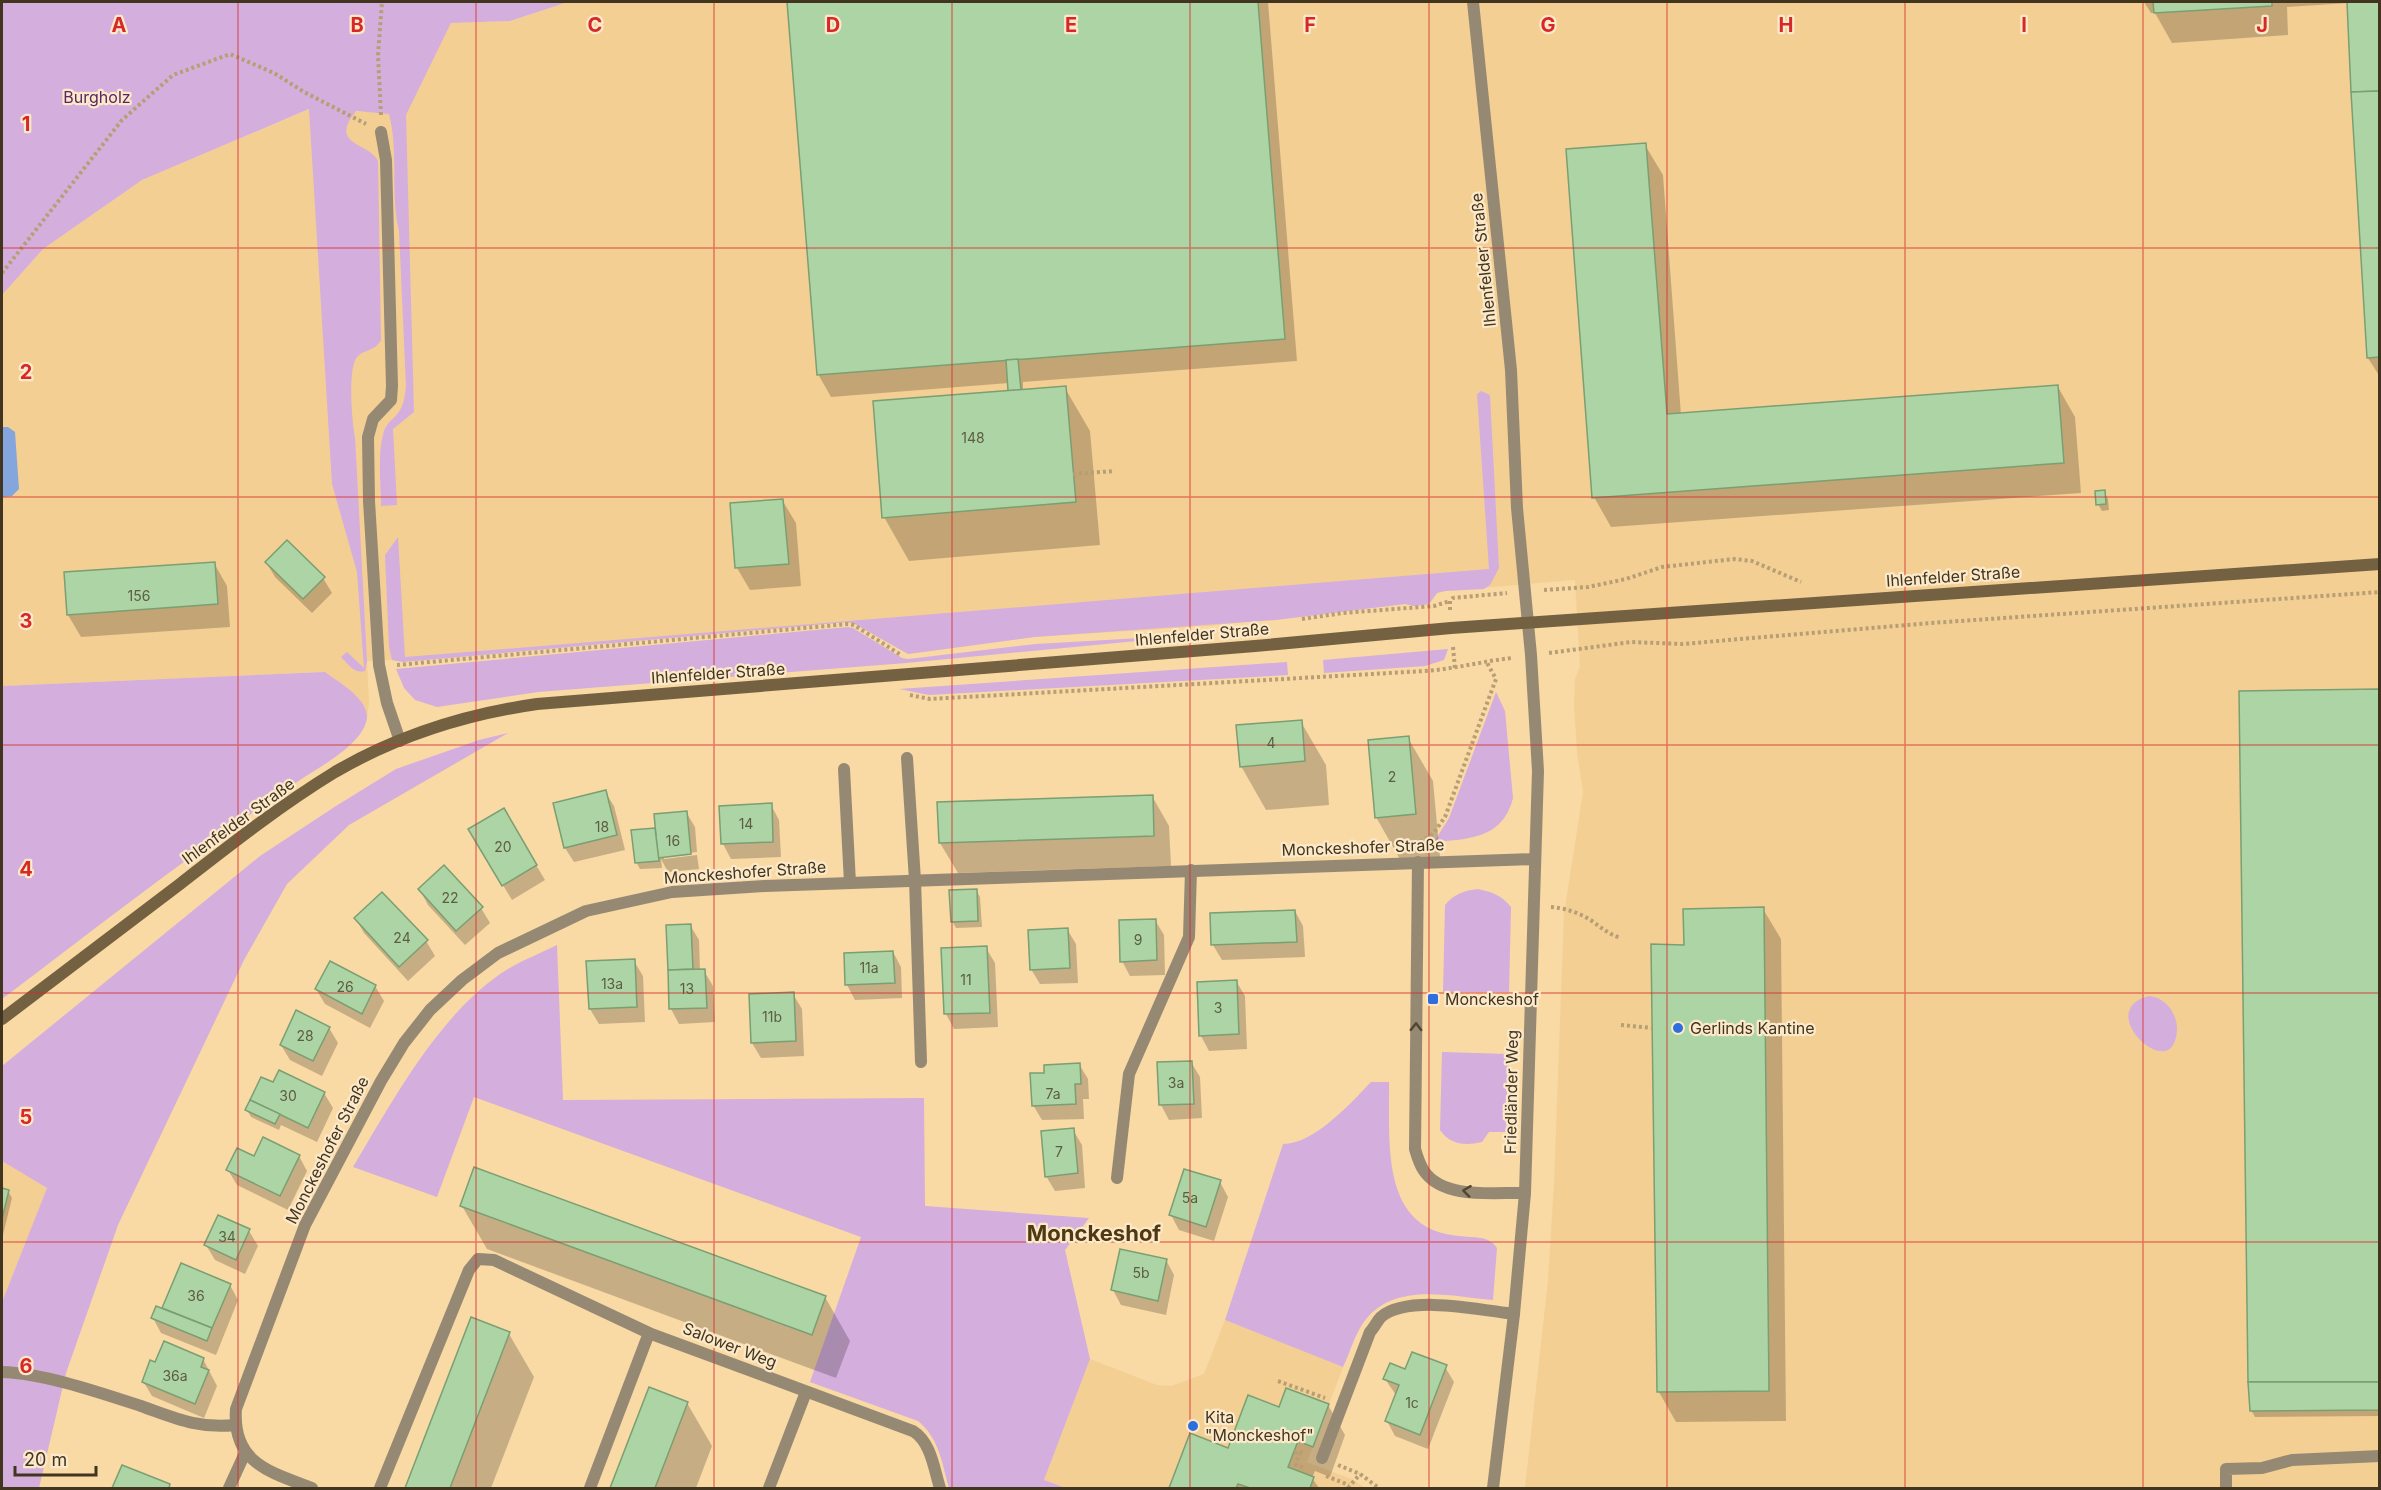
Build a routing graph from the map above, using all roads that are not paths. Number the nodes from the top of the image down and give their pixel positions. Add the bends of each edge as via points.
1 (1473, 2) edge
2 (381, 132) road end
3 (2379, 564) edge
4 (1528, 622) junction
5 (400, 741) junction
6 (907, 758) dead end
7 (844, 769) dead end
8 (1535, 859) junction
9 (1418, 862) junction
10 (1191, 870) junction
11 (915, 880) junction
12 (850, 883) junction
13 (2, 1019) edge
14 (921, 1062) dead end
15 (1117, 1178) dead end
16 (1525, 1193) junction
17 (1515, 1314) junction
18 (649, 1333) junction
19 (2, 1372) edge
20 (806, 1392) junction
21 (235, 1425) junction
22 (245, 1453) junction
23 (2379, 1456) edge
24 (1322, 1458) road end
25 (229, 1488) edge
26 (312, 1488) edge
27 (380, 1488) edge
28 (590, 1488) edge
29 (769, 1488) edge
30 (940, 1488) edge
31 (1493, 1488) edge
32 (2226, 1488) edge

1 - 4 street, Ihlenfelder Straße via 1511,370 1517,508
2 - 5 street via 386,160 392,386 391,400 373,419 368,437 369,501 379,665
3 - 4 main road, Ihlenfelder Straße
4 - 5 main road, Ihlenfelder Straße via 537,704 469,716
4 - 8 street, Friedländer Weg via 1538,771
5 - 13 main road, Ihlenfelder Straße via 335,772 259,825
6 - 11 street
7 - 12 street
8 - 9 street, Monckeshofer Straße
8 - 16 street, Friedländer Weg
9 - 10 street, Monckeshofer Straße
16 -> 9 street via 1465,1192 1442,1185 1424,1171 1415,1149
10 - 11 street, Monckeshofer Straße
10 - 15 street via 1189,937 1129,1074
11 - 12 street, Monckeshofer Straße
11 - 14 street
12 - 21 street, Monckeshofer Straße via 672,892 624,901 555,924 498,952 462,980 404,1042 305,1225 236,1409
16 - 17 street, Friedländer Weg
17 - 24 street via 1418,1304 1382,1317 1370,1332
17 - 31 street, Friedländer Weg
18 - 20 street, Salower Weg
18 - 27 street, Salower Weg via 494,1260 478,1259 469,1270
18 - 28 street
19 - 21 street via 108,1395 199,1426
20 - 29 street
20 - 30 street, Salower Weg via 921,1436
21 - 22 street
22 - 25 street
22 - 26 street via 276,1475
23 - 32 street via 2292,1460 2262,1468 2226,1469

